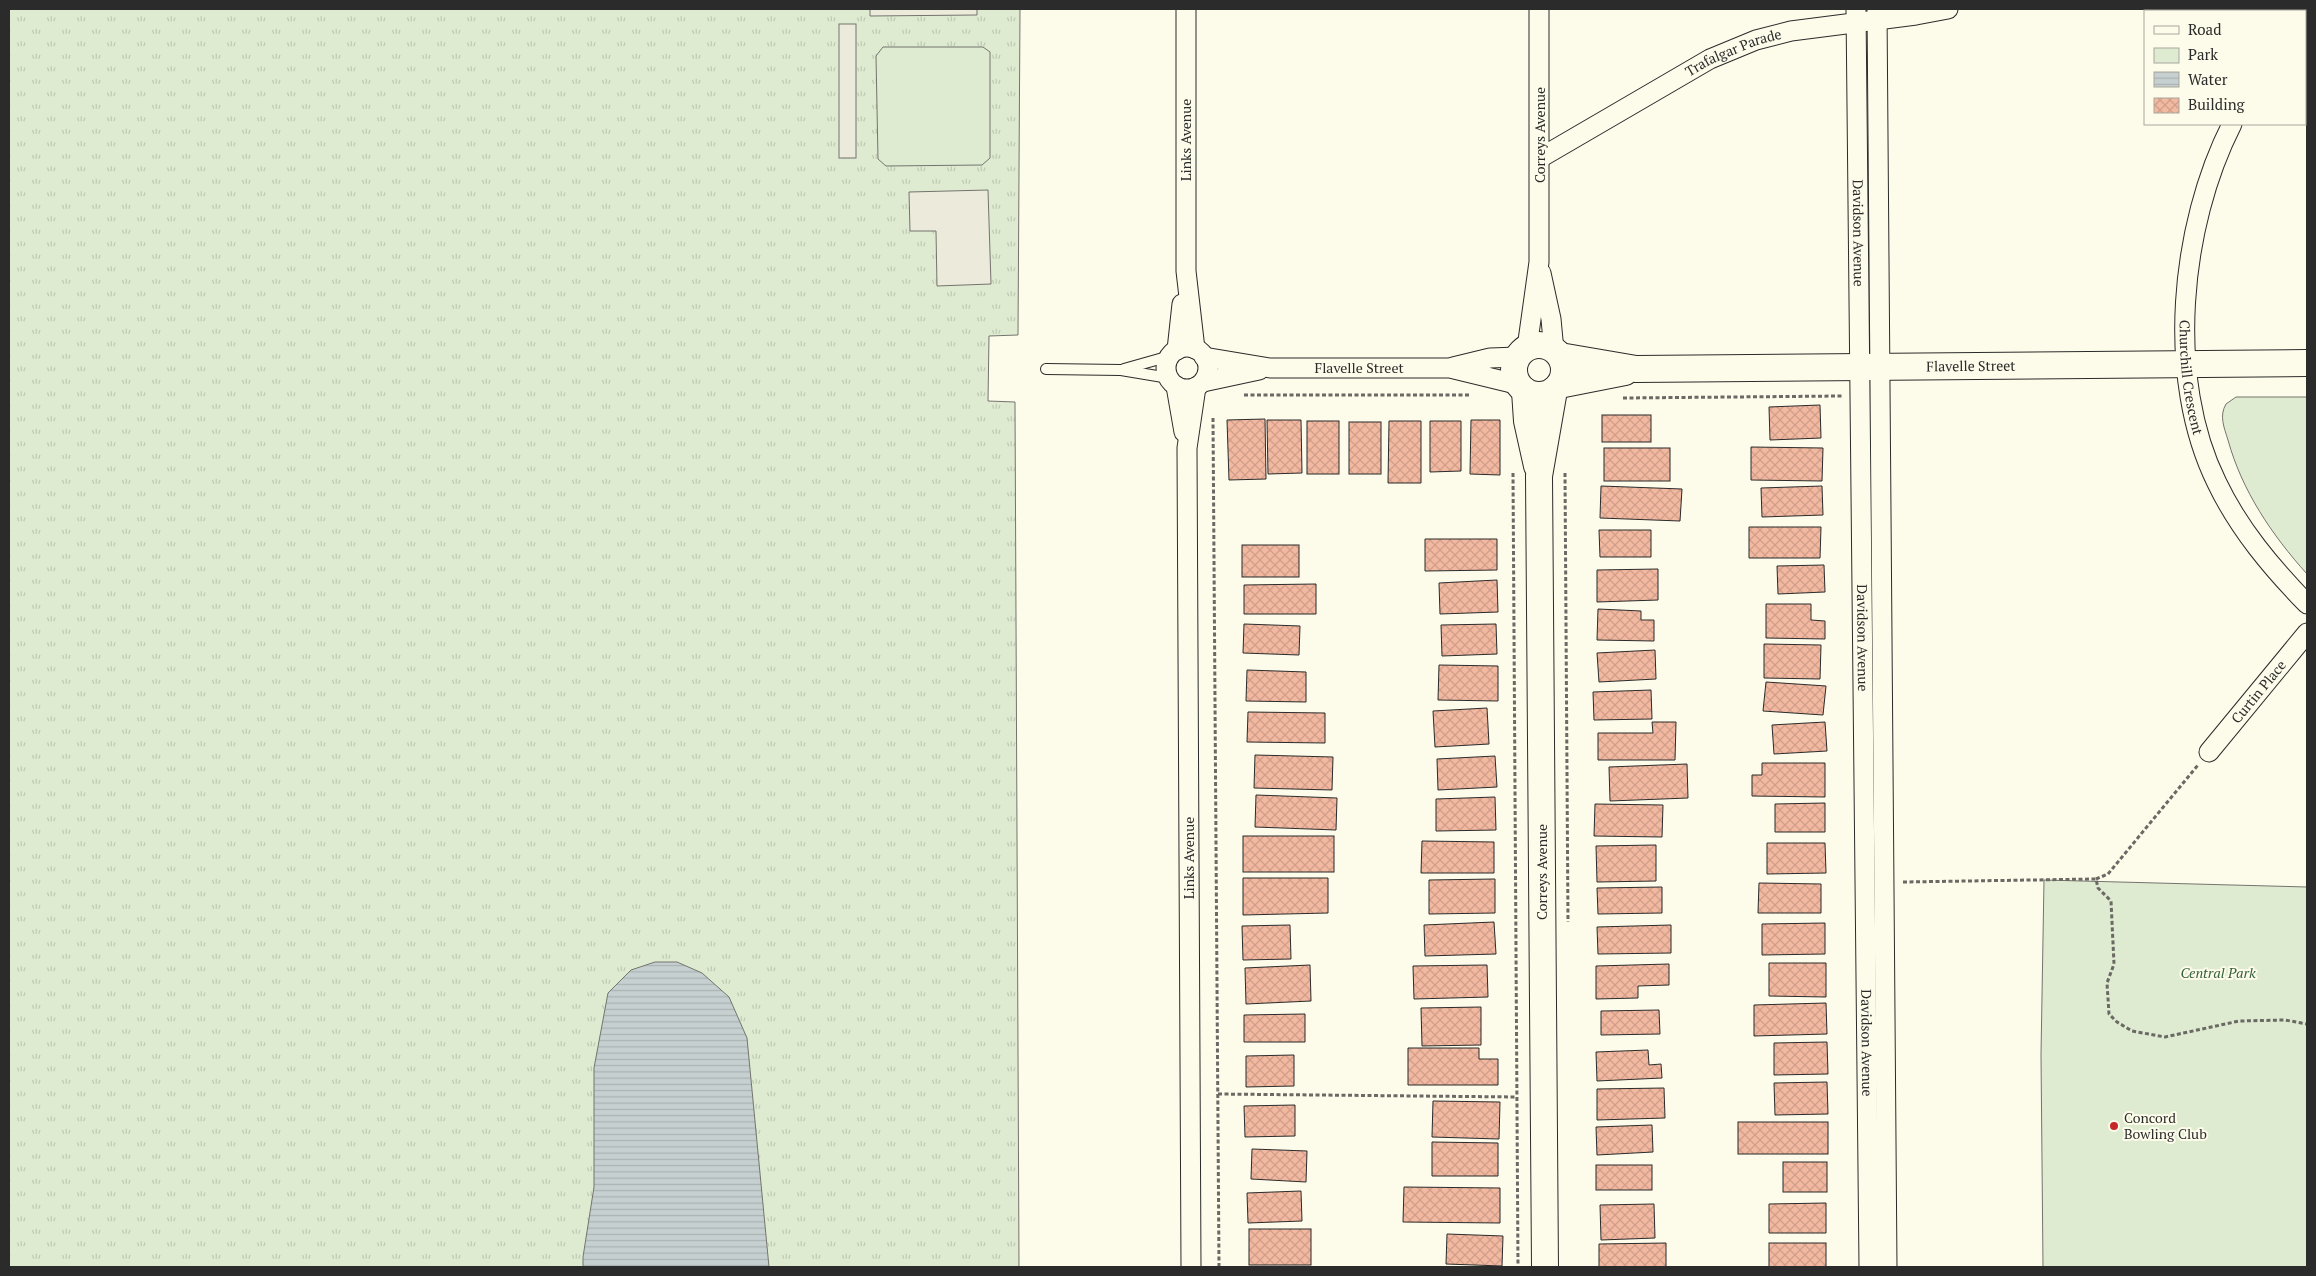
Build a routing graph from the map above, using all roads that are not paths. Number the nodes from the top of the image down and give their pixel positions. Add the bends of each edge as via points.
1 (1186, 9) edge
2 (1540, 9) edge
3 (1948, 9) edge
4 (1877, 14) edge
5 (1856, 15) edge
6 (2232, 125) edge
7 (1540, 158) junction
8 (1539, 262) junction
9 (1187, 353) junction
10 (1523, 353) junction
11 (1557, 354) junction
12 (2307, 362) edge
13 (2186, 364) junction
14 (1870, 367) junction
15 (1270, 368) junction
16 (1450, 368) junction
17 (1046, 369) dead end
18 (1636, 369) junction
19 (1121, 370) junction
20 (1172, 382) junction
21 (1199, 384) junction
22 (1556, 387) junction
23 (1522, 388) junction
24 (1187, 448) junction
25 (1539, 476) junction
26 (2307, 604) edge
27 (2307, 633) edge
28 (2209, 752) road end
29 (1191, 1267) edge
30 (1544, 1267) edge
31 (1869, 1267) edge
32 (1886, 1267) edge

1 - 9 street, Links Avenue
2 - 7 street, Correys Avenue
3 - 4 street, Trafalgar Parade
4 - 5 street, Trafalgar Parade
4 - 14 street, Davidson Avenue
5 - 7 street, Trafalgar Parade via 1756,40 1710,59
5 - 14 street, Davidson Avenue
6 - 13 street, Churchill Crescent via 2215,163 2194,236 2186,282
7 - 8 street, Correys Avenue
8 - 10 street, Correys Avenue
8 - 11 street, Correys Avenue
9 - 15 street, Flavelle Street
9 - 19 lane, Flavelle Street
9 - 20 street via 1166,367
9 - 21 street via 1208,370
10 - 11 street via 1541,345
10 - 16 street, Flavelle Street
10 - 23 street via 1514,372
11 - 18 street, Flavelle Street
11 - 22 street via 1564,371
12 - 13 street, Flavelle Street
13 - 14 street, Flavelle Street
13 - 26 street, Churchill Crescent via 2198,430 2216,482 2241,526
14 - 18 street, Flavelle Street
14 - 31 street, Davidson Avenue
14 - 32 street, Davidson Avenue
15 - 16 street, Flavelle Street
15 - 21 street, Flavelle Street
16 - 23 street, Flavelle Street
17 - 19 lane, Flavelle Street
18 - 22 street, Flavelle Street
19 - 20 lane, Flavelle Street
20 - 21 street via 1189,389
20 - 24 street, Links Avenue
21 - 24 street, Links Avenue
22 - 23 street via 1540,395
22 - 25 street, Correys Avenue
23 - 25 street, Correys Avenue
24 - 29 street, Links Avenue
25 - 30 street, Correys Avenue
27 - 28 street, Curtin Place

